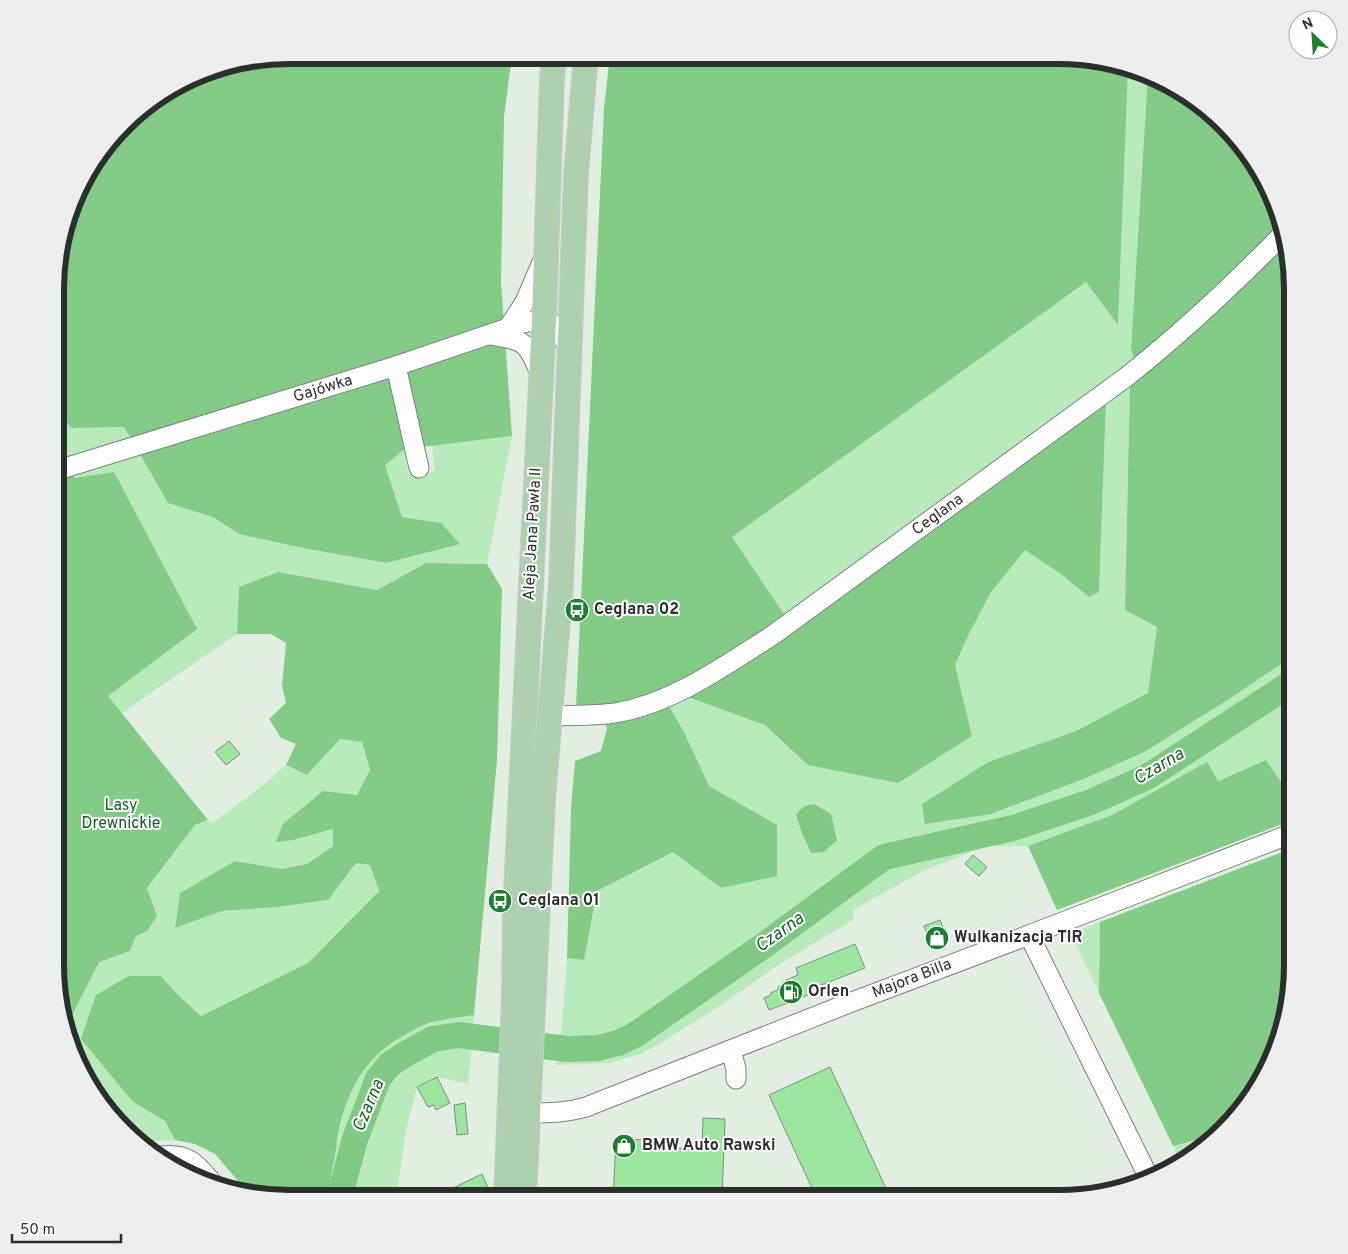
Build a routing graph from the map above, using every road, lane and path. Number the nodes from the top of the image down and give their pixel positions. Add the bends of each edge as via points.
1 (553, 64) edge
2 (585, 64) edge
3 (1279, 238) edge
4 (546, 250) junction
5 (544, 320) junction
6 (508, 328) junction
7 (488, 335) junction
8 (569, 354) junction
9 (396, 366) junction
10 (541, 375) junction
11 (64, 468) edge
12 (419, 468) dead end
13 (560, 716) junction
14 (1284, 836) edge
15 (1029, 935) junction
16 (523, 1012) junction
17 (730, 1050) junction
18 (521, 1062) junction
19 (736, 1079) dead end
20 (528, 1113) junction
21 (169, 1155) edge
22 (1146, 1172) edge
23 (204, 1173) edge
24 (507, 1190) edge
25 (524, 1190) edge

1 - 4 main road, Aleja Jana Pawła II
2 - 8 main road, Aleja Jana Pawła II
3 - 13 street, Ceglana via 1238,280 1132,372 773,635 687,688 662,699 629,710
4 - 5 main road, Aleja Jana Pawła II
4 - 6 street via 525,302
5 - 6 street, Gajówka
5 - 8 street via 561,334
5 - 10 main road, Aleja Jana Pawła II
6 - 7 street, Gajówka
7 - 9 street, Gajówka
7 - 10 street via 519,341 527,346
8 - 13 main road, Aleja Jana Pawła II via 560,585
9 - 11 street, Gajówka
9 - 12 street
10 - 16 main road, Aleja Jana Pawła II via 515,912
13 - 16 main road, Aleja Jana Pawła II via 543,799
14 - 15 street, Majora Billa
15 - 17 street, Majora Billa
15 - 22 street
16 - 18 main road
17 - 19 street
17 - 20 street, Majora Billa via 586,1108 562,1113
18 - 20 main road
18 - 24 main road
20 - 25 main road
21 - 23 street via 185,1157

